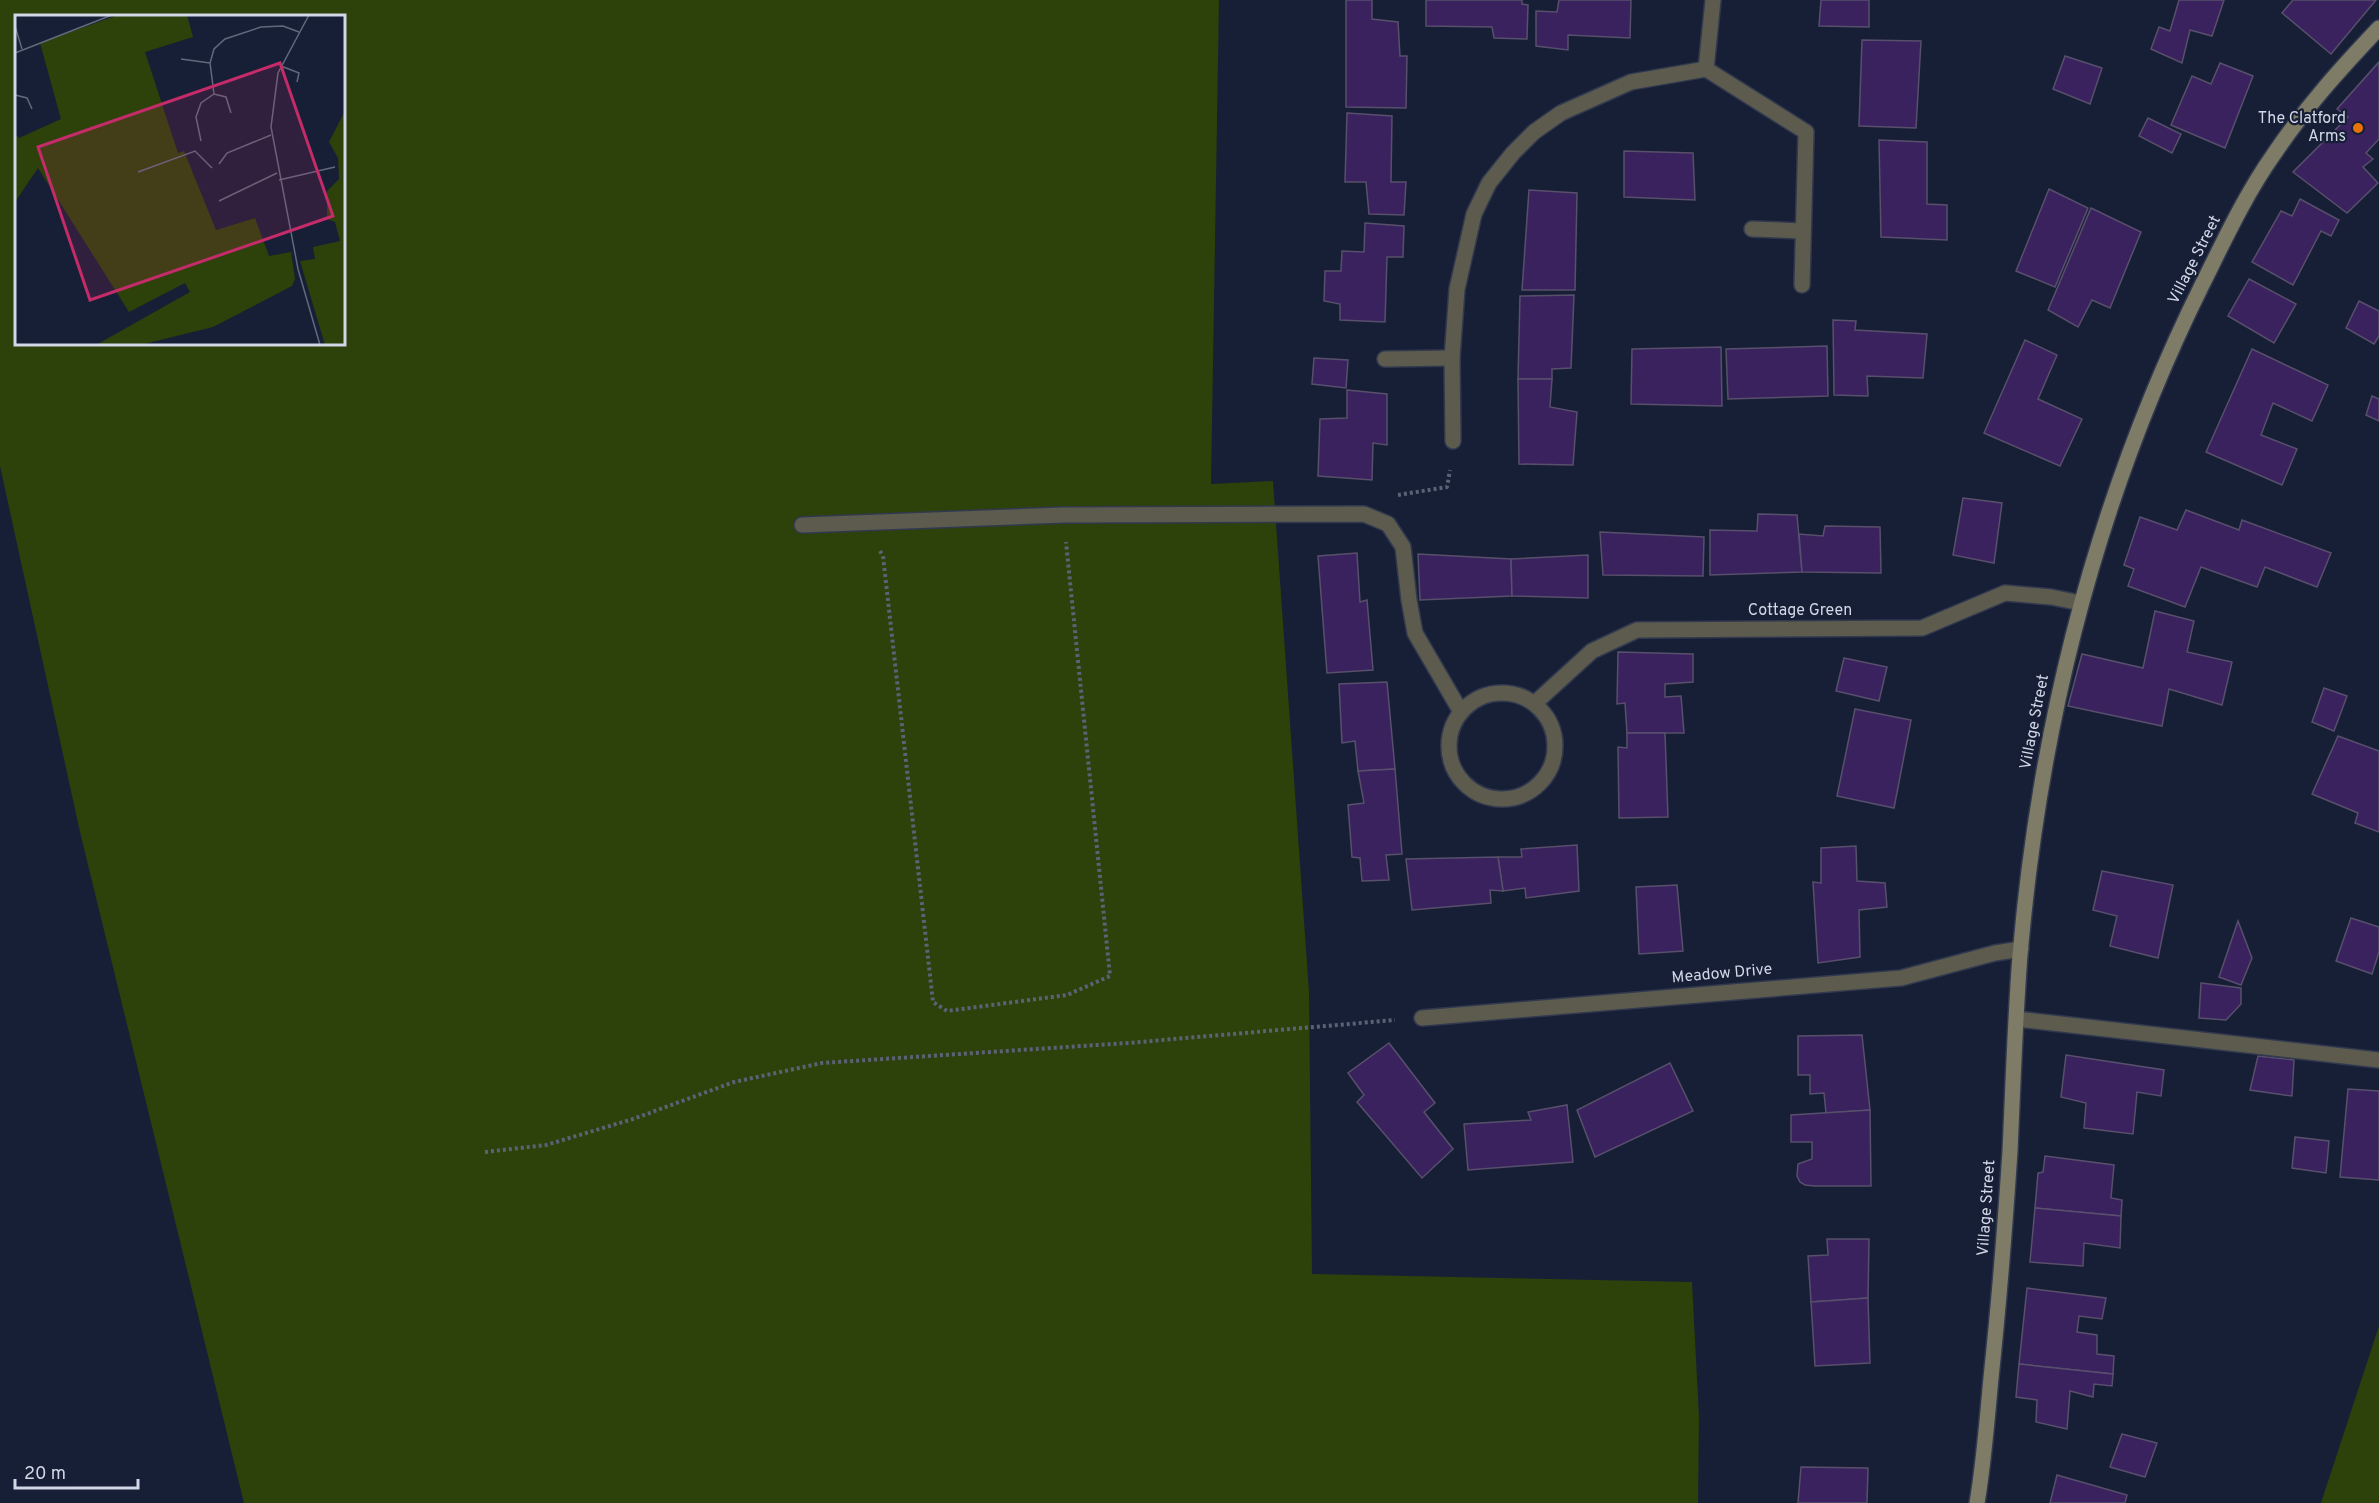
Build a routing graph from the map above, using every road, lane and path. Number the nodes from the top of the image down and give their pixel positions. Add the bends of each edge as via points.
1 (1713, 0) edge
2 (2379, 28) edge
3 (1706, 69) junction
4 (1752, 229) dead end
5 (1803, 231) junction
6 (1802, 285) dead end
7 (1452, 358) junction
8 (1385, 359) dead end
9 (1453, 441) joint
10 (1364, 514) junction
11 (1063, 515) junction
12 (864, 522) junction
13 (802, 525) dead end
14 (2081, 603) junction
15 (1535, 703) junction
16 (1461, 712) junction
17 (2021, 949) junction
18 (1422, 1018) joint
19 (2017, 1019) junction
20 (2379, 1060) edge
21 (485, 1152) dead end
22 (1977, 1503) edge

1 - 3 street
2 - 14 street, Village Street via 2324,87 2272,156 2238,214 2181,328 2135,436
3 - 5 street via 1806,132
3 - 7 street via 1631,82 1562,112 1513,153 1489,183 1474,214 1457,290
4 - 5 street
5 - 6 street
7 - 8 street
7 - 9 street
9 - 10 path via 1447,487 1385,497
10 - 11 street
10 - 16 street via 1388,524 1403,547 1415,633
11 - 12 street
11 - 12 path via 1110,976 1067,995 947,1011 933,1002 883,556
12 - 13 street
14 - 15 street, Cottage Green via 2005,593 1922,628 1637,630 1592,651
14 - 17 street, Village Street via 2040,789
15 - 16 street via 1521,695 1488,694 1473,700
15 - 16 street via 1548,717 1556,751 1541,784 1509,800 1473,791 1451,763 1452,728
17 - 18 street, Meadow Drive via 1901,978
17 - 19 street, Village Street
18 - 21 path via 822,1063 734,1082 546,1145
19 - 20 street
19 - 22 street, Village Street via 1997,1314

